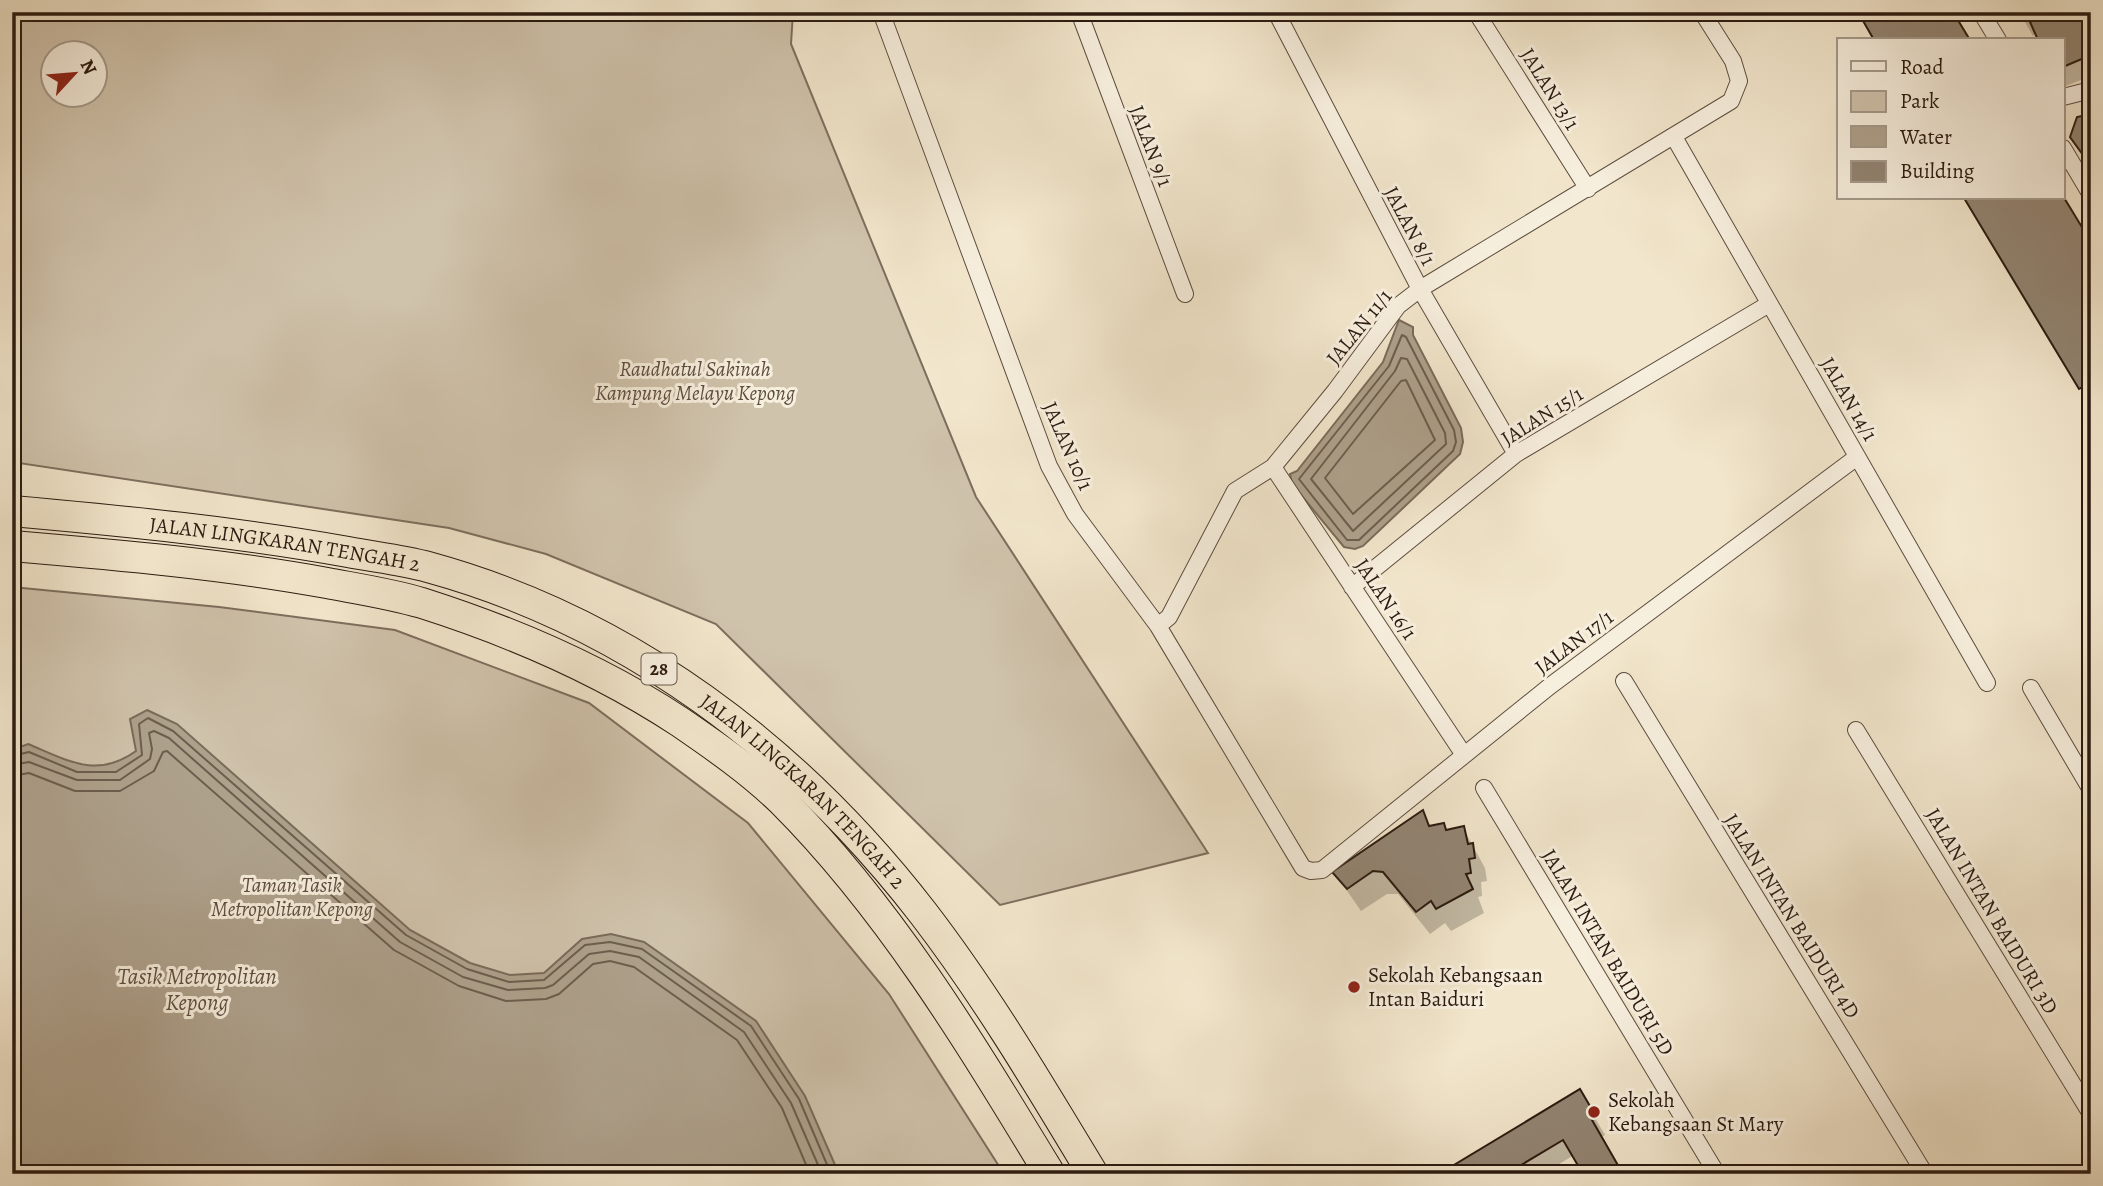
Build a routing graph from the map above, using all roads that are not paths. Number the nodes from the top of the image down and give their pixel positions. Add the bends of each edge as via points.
1 (899, 12) edge
2 (1079, 12) edge
3 (1276, 12) edge
4 (1476, 12) edge
5 (1702, 12) edge
6 (1981, 12) edge
7 (882, 16) edge
8 (1997, 38) edge
9 (2091, 90) edge
10 (2064, 97) edge
11 (1674, 137) junction
12 (2064, 150) edge
13 (1588, 188) junction
14 (2091, 195) edge
15 (1420, 289) junction
16 (1185, 294) dead end
17 (1769, 304) junction
18 (1516, 454) junction
19 (1857, 457) junction
20 (1273, 467) junction
21 (12, 511) edge
22 (12, 546) edge
23 (1352, 587) junction
24 (1158, 626) junction
25 (1624, 681) dead end
26 (1987, 683) dead end
27 (2031, 688) dead end
28 (1856, 730) dead end
29 (1464, 755) junction
30 (1484, 788) dead end
31 (2091, 790) edge
32 (1322, 870) joint
33 (2091, 1114) edge
34 (1050, 1174) edge
35 (1093, 1174) edge
36 (1717, 1174) edge
37 (1925, 1174) edge

1 - 7 street
2 - 16 street, JALAN 9/1
3 - 15 street, JALAN 8/1
4 - 13 street, JALAN 13/1
5 - 11 street, JALAN 11/1 via 1733,61 1739,81 1731,101
6 - 8 street
7 - 24 street, JALAN 10/1 via 1049,466 1075,514
9 - 10 street
11 - 13 street, JALAN 11/1
11 - 17 street, JALAN 14/1
12 - 14 street
13 - 15 street, JALAN 11/1
15 - 18 street, JALAN 8/1
15 - 20 street, JALAN 11/1 via 1398,306
17 - 18 street, JALAN 15/1
17 - 19 street, JALAN 14/1
18 - 23 street, JALAN 15/1
19 - 26 street, JALAN 14/1
19 - 29 street, JALAN 17/1
20 - 23 street, JALAN 16/1
20 - 24 street, JALAN 11/1 via 1236,491 1169,617
21 - 35 highway, JALAN LINGKARAN TENGAH 2 / 28 via 300,543 426,567 530,602 645,659 750,732 844,822 923,914 1027,1066
22 - 34 highway, JALAN LINGKARAN TENGAH 2 / 28 via 292,576 419,602 520,638 632,690 730,756 781,800 824,847 894,934
23 - 29 street, JALAN 16/1
24 - 32 street, JALAN 10/1 via 1303,868
25 - 37 street, JALAN INTAN BAIDURI 4D
27 - 31 street
28 - 33 street, JALAN INTAN BAIDURI 3D
29 - 32 street, JALAN 17/1
30 - 36 street, JALAN INTAN BAIDURI 5D

